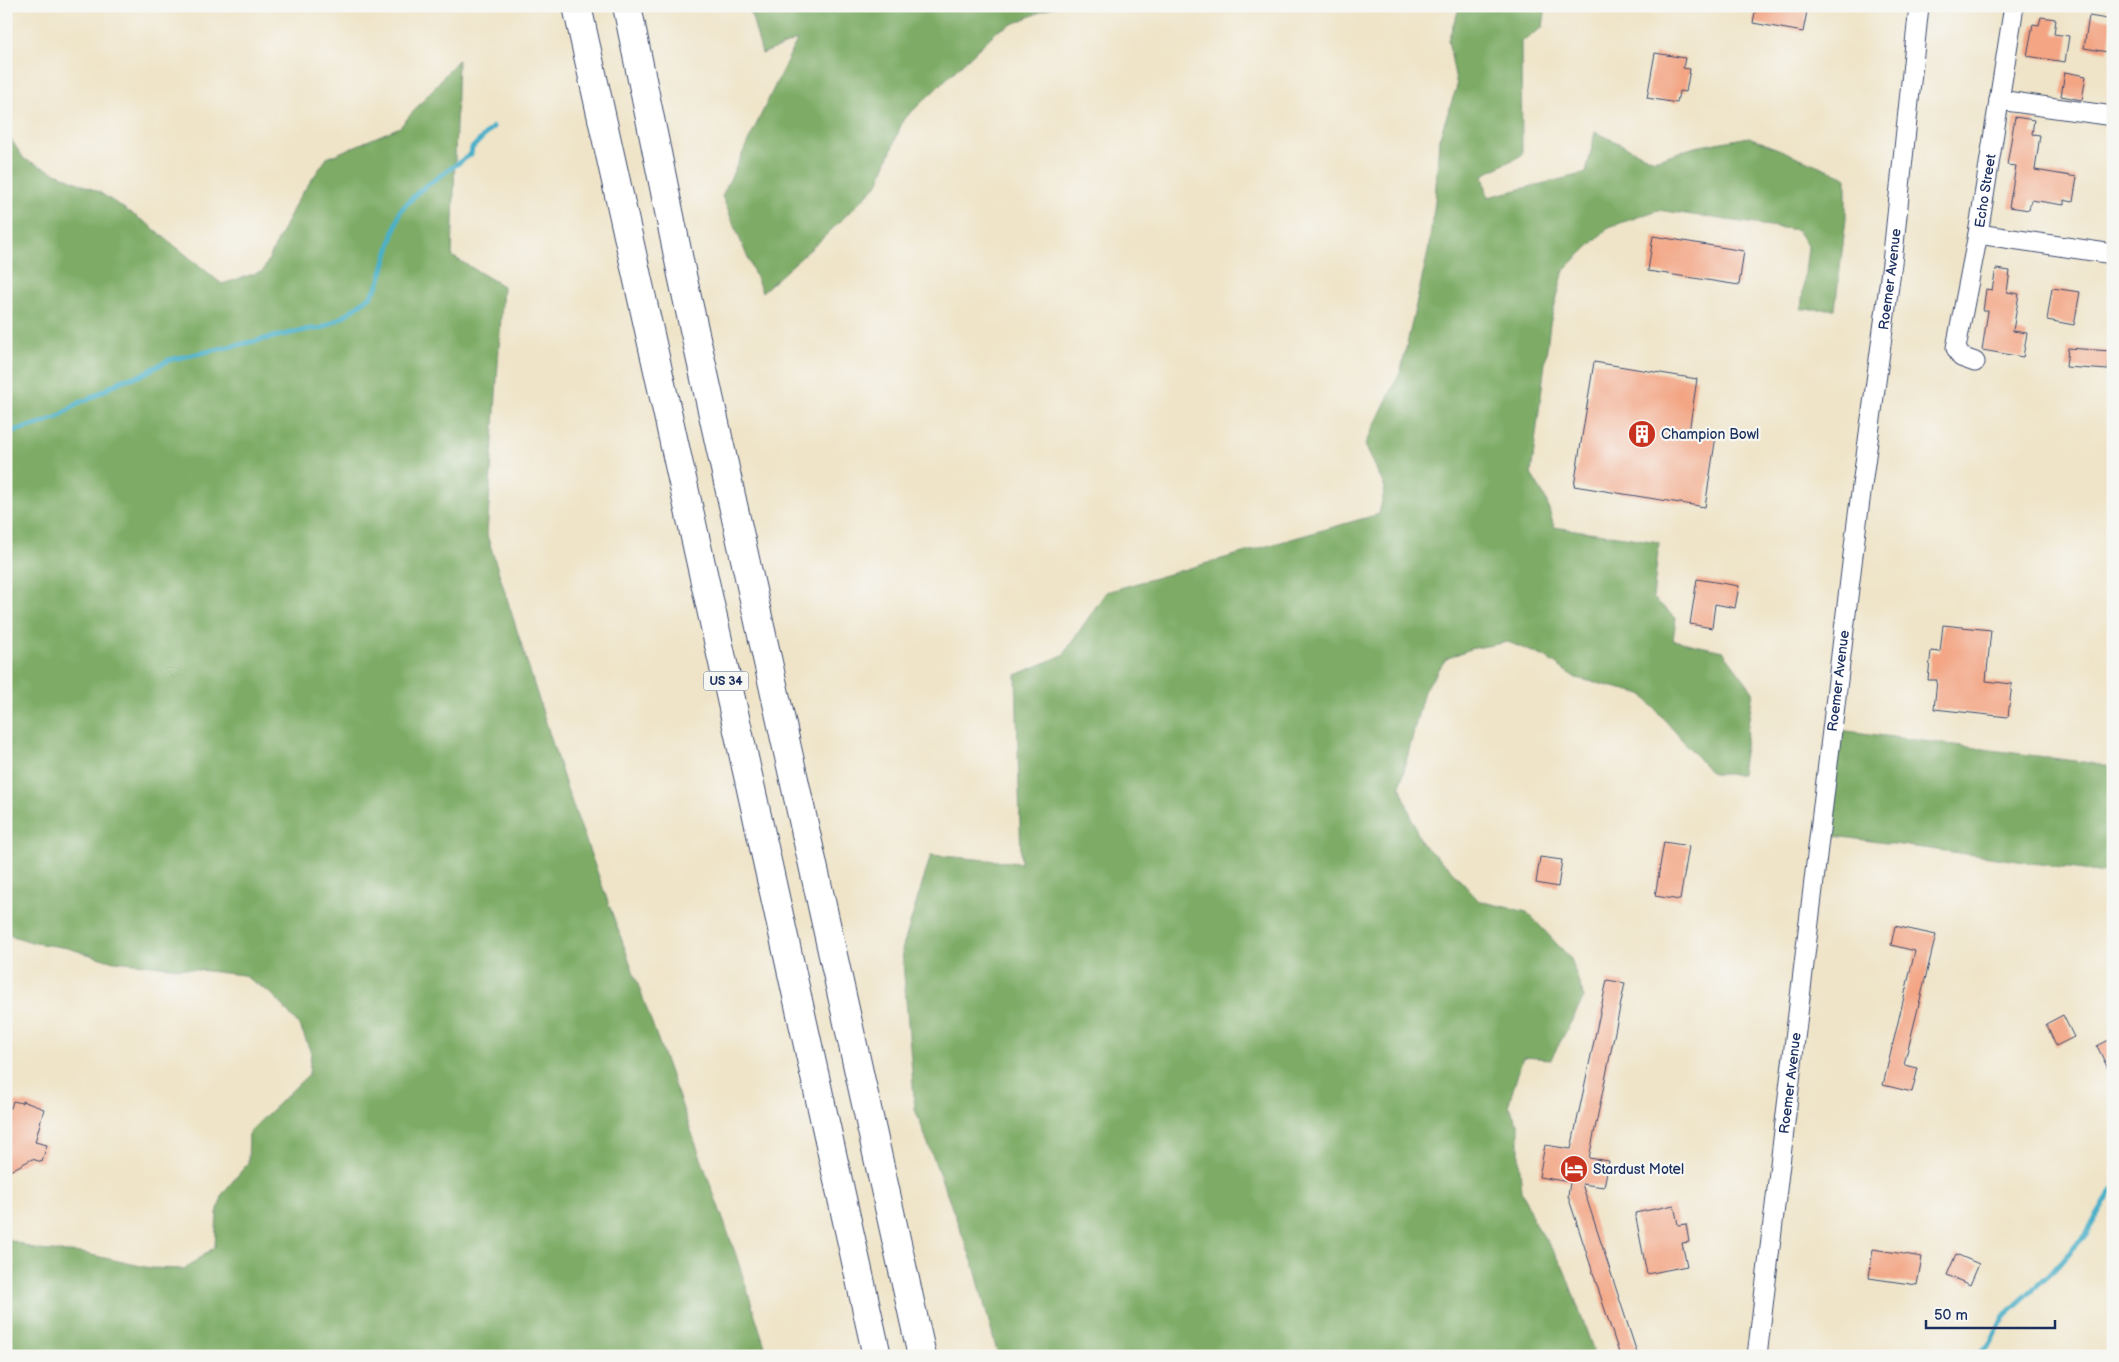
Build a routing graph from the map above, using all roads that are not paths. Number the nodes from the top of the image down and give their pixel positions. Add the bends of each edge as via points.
1 (577, 6) edge
2 (627, 6) edge
3 (1919, 6) edge
4 (2014, 6) edge
5 (2000, 100) junction
6 (2113, 116) edge
7 (1978, 234) junction
8 (2113, 254) edge
9 (1976, 362) dead end
10 (877, 1356) edge
11 (922, 1356) edge
12 (1758, 1356) edge

1 - 10 highway, US 34
2 - 11 highway, US 34 via 688,304
3 - 12 street, Roemer Avenue via 1892,263 1855,540
4 - 5 street, Echo Street
5 - 6 street
5 - 7 street, Echo Street
7 - 8 street
7 - 9 street, Echo Street via 1956,348 1961,357

